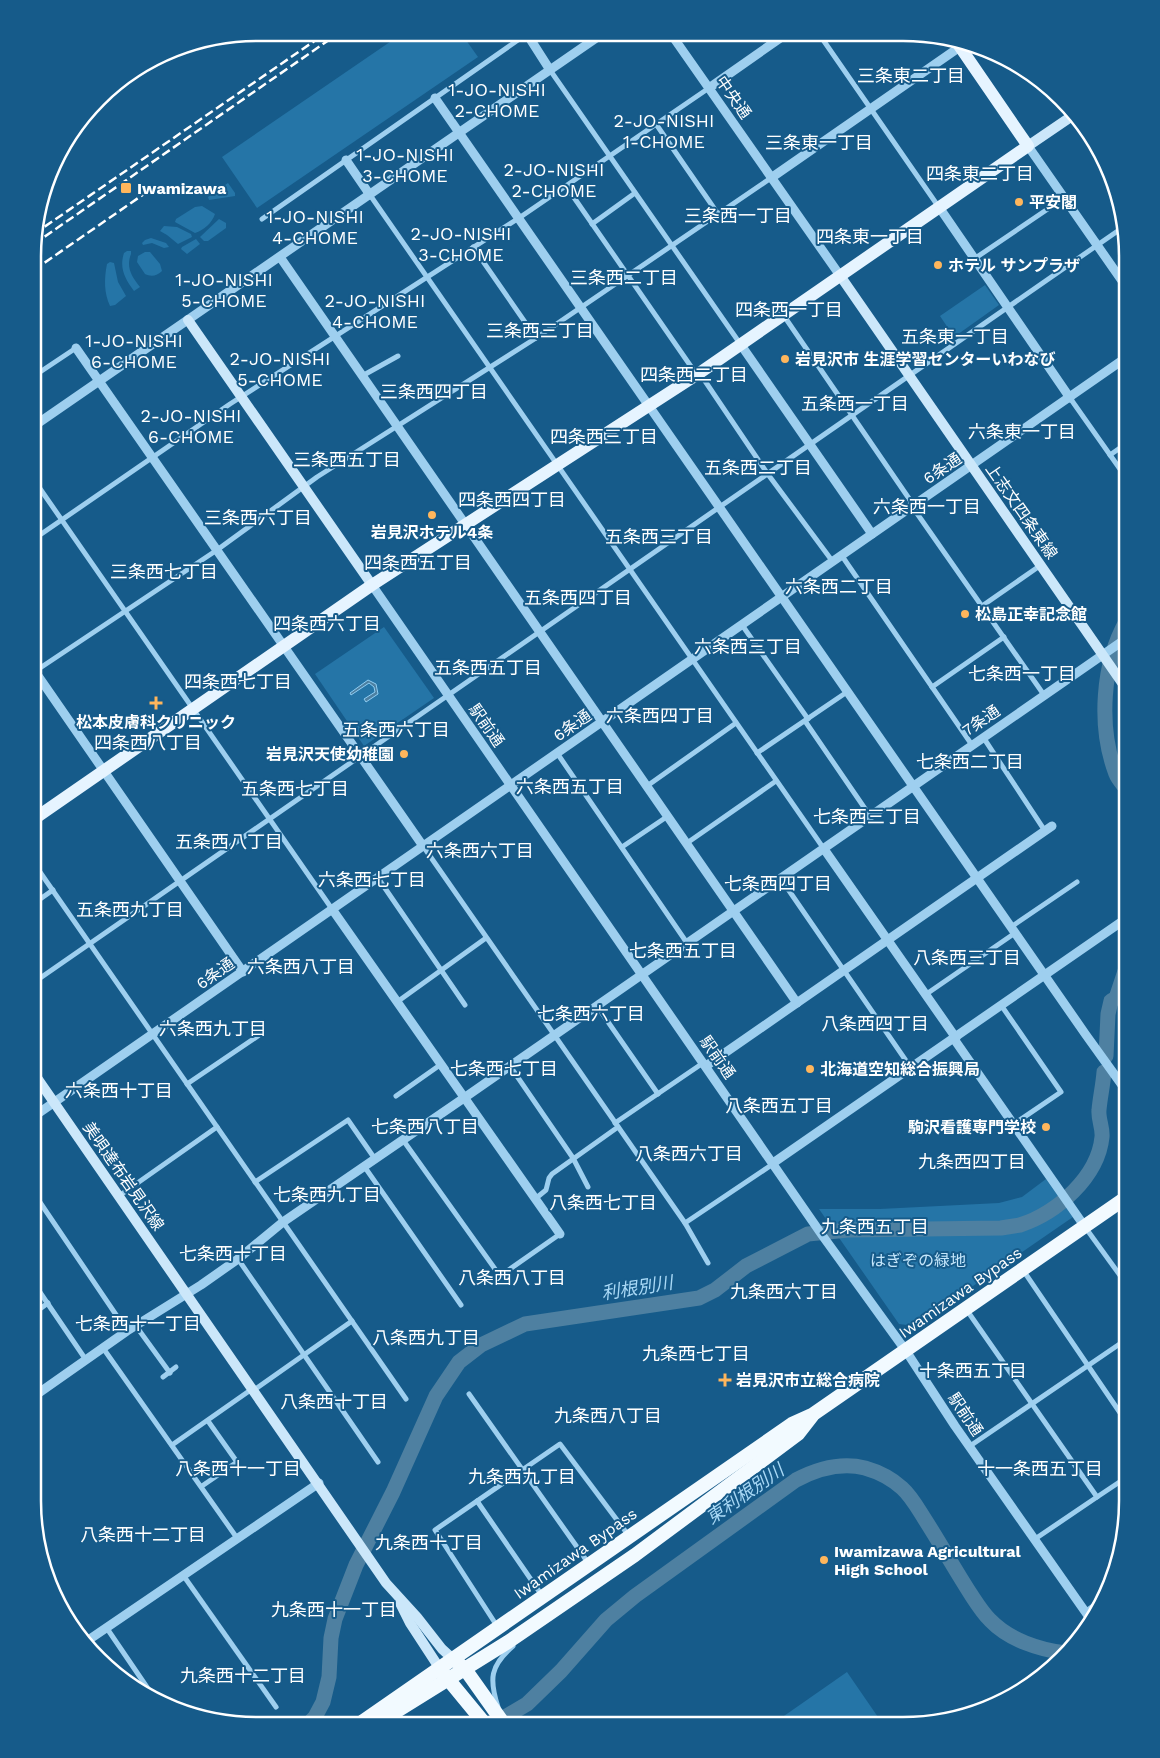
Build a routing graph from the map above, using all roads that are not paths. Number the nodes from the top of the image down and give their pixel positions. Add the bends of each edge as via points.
1 (517, 41) edge
2 (531, 41) edge
3 (592, 41) edge
4 (675, 41) edge
5 (776, 41) edge
6 (823, 41) edge
7 (954, 48) edge
8 (965, 51) edge
9 (550, 70) junction
10 (709, 88) junction
11 (435, 98) junction
12 (870, 108) junction
13 (1068, 118) edge
14 (656, 124) junction
15 (460, 132) junction
16 (1028, 146) junction
17 (609, 156) junction
18 (346, 160) junction
19 (771, 178) junction
20 (566, 186) junction
21 (635, 193) junction
22 (370, 195) junction
23 (1064, 198) junction
24 (939, 207) junction
25 (718, 214) junction
26 (519, 218) junction
27 (262, 219) dead end
28 (592, 224) junction
29 (1117, 231) edge
30 (671, 245) junction
31 (1098, 245) junction
32 (473, 247) junction
33 (280, 257) junction
34 (974, 259) junction
35 (628, 275) junction
36 (1119, 275) edge
37 (426, 276) junction
38 (841, 276) junction
39 (581, 308) junction
40 (1008, 308) junction
41 (783, 315) junction
42 (188, 320) junction
43 (334, 336) junction
44 (536, 338) junction
45 (741, 345) junction
46 (76, 348) joint
47 (398, 356) dead end
48 (1119, 363) edge
49 (490, 368) junction
50 (41, 371) edge
51 (698, 374) junction
52 (362, 376) junction
53 (908, 376) junction
54 (100, 382) junction
55 (241, 397) junction
56 (1070, 398) junction
57 (650, 406) junction
58 (852, 415) junction
59 (41, 421) edge
60 (398, 426) junction
61 (810, 444) junction
62 (1119, 449) edge
63 (1110, 455) junction
64 (152, 458) junction
65 (558, 465) junction
66 (972, 466) junction
67 (1119, 468) edge
68 (767, 473) junction
69 (304, 488) junction
70 (41, 490) edge
71 (914, 506) junction
72 (720, 507) junction
73 (62, 519) junction
74 (466, 525) junction
75 (41, 534) edge
76 (872, 534) junction
77 (217, 550) junction
78 (842, 556) junction
79 (832, 562) junction
80 (1041, 565) junction
81 (630, 569) junction
82 (372, 585) junction
83 (782, 597) junction
84 (982, 606) junction
85 (125, 612) junction
86 (742, 625) junction
87 (540, 632) junction
88 (1004, 637) junction
89 (1119, 643) edge
90 (283, 646) junction
91 (1106, 652) junction
92 (692, 660) junction
93 (41, 667) edge
94 (1119, 676) edge
95 (41, 682) edge
96 (932, 687) junction
97 (847, 692) junction
98 (1044, 695) junction
99 (448, 696) junction
100 (194, 708) junction
101 (806, 720) junction
102 (602, 722) junction
103 (736, 723) junction
104 (983, 737) junction
105 (972, 745) junction
106 (557, 753) junction
107 (757, 753) junction
108 (360, 756) junction
109 (104, 771) junction
110 (776, 781) junction
111 (510, 785) junction
112 (647, 786) junction
113 (914, 786) junction
114 (41, 814) edge
115 (668, 816) junction
116 (870, 816) junction
117 (270, 818) junction
118 (1048, 829) joint
119 (687, 843) junction
120 (423, 846) junction
121 (622, 848) junction
122 (824, 848) junction
123 (41, 872) edge
124 (378, 878) junction
125 (977, 878) junction
126 (781, 879) junction
127 (180, 881) junction
128 (1077, 882) dead end
129 (53, 890) junction
130 (41, 898) edge
131 (332, 910) junction
132 (734, 911) junction
133 (1119, 923) edge
134 (1013, 930) junction
135 (486, 938) junction
136 (888, 940) junction
137 (687, 943) junction
138 (90, 944) junction
139 (442, 970) junction
140 (844, 970) junction
141 (242, 972) junction
142 (642, 974) junction
143 (1044, 975) junction
144 (41, 978) edge
145 (926, 994) junction
146 (397, 1002) junction
147 (797, 1003) junction
148 (465, 1005) dead end
149 (1001, 1005) junction
150 (597, 1006) junction
151 (153, 1034) junction
152 (554, 1035) junction
153 (258, 1036) dead end
154 (955, 1038) junction
155 (705, 1064) junction
156 (440, 1065) junction
157 (510, 1066) junction
158 (911, 1068) junction
159 (1119, 1080) edge
160 (41, 1083) edge
161 (187, 1084) junction
162 (658, 1094) junction
163 (396, 1096) dead end
164 (464, 1098) junction
165 (54, 1102) junction
166 (41, 1111) edge
167 (1014, 1124) junction
168 (616, 1125) junction
169 (217, 1127) junction
170 (403, 1140) junction
171 (573, 1158) junction
172 (375, 1159) junction
173 (773, 1163) junction
174 (364, 1166) junction
175 (255, 1182) junction
176 (588, 1187) dead end
177 (120, 1196) junction
178 (534, 1199) junction
179 (1119, 1203) edge
180 (41, 1204) edge
181 (284, 1222) junction
182 (685, 1223) junction
183 (1086, 1227) junction
184 (560, 1234) joint
185 (238, 1258) junction
186 (708, 1263) dead end
187 (1023, 1270) junction
188 (1119, 1273) edge
189 (41, 1293) edge
190 (187, 1293) junction
191 (48, 1303) junction
192 (461, 1305) dead end
193 (41, 1308) edge
194 (966, 1309) junction
195 (352, 1321) junction
196 (136, 1326) junction
197 (127, 1331) junction
198 (1119, 1344) edge
199 (103, 1348) junction
200 (906, 1351) junction
201 (304, 1354) junction
202 (86, 1360) junction
203 (1088, 1366) junction
204 (176, 1367) dead end
205 (170, 1373) junction
206 (163, 1377) dead end
207 (253, 1389) junction
208 (41, 1391) edge
209 (469, 1394) dead end
210 (406, 1399) dead end
211 (1032, 1404) junction
212 (1119, 1411) edge
213 (812, 1415) junction
214 (208, 1421) junction
215 (172, 1445) junction
216 (970, 1446) junction
217 (378, 1462) dead end
218 (523, 1470) junction
219 (319, 1483) junction
220 (1119, 1483) edge
221 (202, 1486) junction
222 (1098, 1497) junction
223 (477, 1501) junction
224 (630, 1536) junction
225 (237, 1538) junction
226 (1035, 1539) junction
227 (590, 1564) junction
228 (183, 1575) junction
229 (395, 1594) junction
230 (543, 1597) junction
231 (1091, 1608) edge
232 (1085, 1612) joint
233 (551, 1613) junction
234 (106, 1626) junction
235 (498, 1628) junction
236 (90, 1637) edge
237 (453, 1659) junction
238 (465, 1668) junction
239 (444, 1674) junction
240 (147, 1687) edge
241 (276, 1707) dead end
242 (372, 1717) edge
243 (386, 1717) edge
244 (479, 1717) edge
245 (499, 1717) edge
246 (502, 1717) edge

1 - 11 street
2 - 9 street
3 - 9 street
4 - 10 street, 中央通
5 - 10 street
6 - 12 street
7 - 12 street
8 - 16 main road
9 - 15 street
9 - 17 street
10 - 14 street
10 - 19 street, 中央通
11 - 15 street
11 - 18 street
12 - 19 street
12 - 24 street
13 - 16 main road
14 - 17 street
14 - 25 street
15 - 22 street
15 - 26 street
16 - 23 street
16 - 24 main road
17 - 20 street
17 - 21 street
18 - 22 street
18 - 27 street
19 - 25 street
19 - 38 street, 中央通
20 - 26 street
20 - 28 street
21 - 28 street
21 - 30 street
22 - 33 street
22 - 37 street
23 - 31 street
23 - 34 street
24 - 34 street
24 - 38 main road
25 - 30 street
26 - 32 street
26 - 39 street
28 - 35 street
29 - 31 street
30 - 35 street
30 - 45 street
31 - 36 street
31 - 40 street
32 - 37 street
32 - 44 street
33 - 42 street
33 - 43 street
34 - 40 street
35 - 39 street
35 - 51 street
37 - 43 street
37 - 49 street
38 - 41 main road
38 - 53 main road, 上志文四条東線
39 - 44 street
39 - 57 street
40 - 53 street
40 - 56 street
41 - 45 main road
41 - 58 street
42 - 54 street
42 - 55 main road
43 - 52 street
43 - 55 street
44 - 49 street
45 - 51 main road
45 - 61 street
46 - 50 street
46 - 54 street
47 - 52 street
48 - 56 street, 6条通
49 - 60 street
49 - 65 street
51 - 57 main road
51 - 68 street
52 - 60 street
53 - 58 street
53 - 66 main road, 上志文四条東線
54 - 59 street
54 - 64 street
55 - 64 street
55 - 69 main road
56 - 63 street
56 - 66 street, 6条通
57 - 65 main road
57 - 72 street
58 - 61 street
58 - 71 street
60 - 69 street
60 - 74 street
61 - 68 street
61 - 76 street
62 - 63 street
63 - 67 street
64 - 73 street
64 - 77 street
65 - 74 main road
65 - 81 street
66 - 71 street, 6条通
66 - 80 main road, 上志文四条東線
68 - 72 street
68 - 79 street
69 - 77 street
69 - 82 main road
70 - 73 street
71 - 76 street, 6条通
71 - 84 street
72 - 81 street
72 - 83 street
73 - 75 street
73 - 85 street
74 - 82 main road
74 - 87 street
76 - 78 street, 6条通
77 - 85 street
77 - 90 street
78 - 79 street, 6条通
78 - 96 street
79 - 83 street, 6条通
80 - 84 street
80 - 91 main road, 上志文四条東線
81 - 87 street
81 - 92 street
82 - 90 main road
82 - 99 street, 駅前通
83 - 86 street, 6条通
83 - 97 street
84 - 88 street
85 - 93 street
85 - 100 street
86 - 92 street, 6条通
86 - 101 street
87 - 99 street
87 - 102 street
88 - 96 street
88 - 98 street
89 - 91 street, 7条通
90 - 100 main road
90 - 108 street
91 - 94 main road, 上志文四条東線
91 - 98 street, 7条通
92 - 102 street, 6条通
92 - 103 street
95 - 109 street
96 - 105 street
97 - 101 street
97 - 113 street
98 - 104 street, 7条通
99 - 108 street
99 - 111 street, 駅前通
100 - 109 main road
100 - 117 street
101 - 107 street
101 - 116 street
102 - 106 street, 6条通
102 - 112 street
103 - 107 street
103 - 112 street
104 - 105 street, 7条通
104 - 118 street
105 - 113 street, 7条通
106 - 111 street, 6条通
106 - 121 street
107 - 110 street
108 - 117 street
108 - 120 street
109 - 114 main road
109 - 127 street
110 - 119 street
110 - 122 street
111 - 120 street, 6条通
111 - 142 street, 駅前通
112 - 115 street
113 - 116 street, 7条通
113 - 125 street
115 - 119 street
115 - 121 street
116 - 122 street, 7条通
117 - 127 street
117 - 131 street
118 - 125 street
119 - 132 street
120 - 124 street, 6条通
120 - 135 street
121 - 137 street
122 - 126 street, 7条通
122 - 136 street
123 - 129 street
124 - 131 street, 6条通
124 - 139 street
125 - 134 street
125 - 136 street
126 - 132 street, 7条通
126 - 140 street
127 - 138 street
127 - 141 street
128 - 134 street
129 - 130 street
129 - 138 street
131 - 141 street, 6条通
131 - 146 street
132 - 137 street, 7条通
132 - 147 street
133 - 143 street
134 - 143 street
134 - 145 street
135 - 139 street
135 - 152 street
136 - 140 street
136 - 145 street
137 - 142 street, 7条通
138 - 144 street
138 - 151 street
139 - 146 street
139 - 148 street
140 - 147 street
140 - 158 street
141 - 151 street, 6条通
142 - 150 street, 7条通
142 - 155 street, 駅前通
143 - 149 street
143 - 159 street
145 - 154 street
146 - 156 street
147 - 155 street
149 - 154 street
149 - 167 street via 1061,1092
150 - 152 street, 7条通
150 - 162 street
151 - 161 street
151 - 165 street, 6条通
152 - 157 street, 7条通
152 - 168 street
153 - 161 street
154 - 158 street
154 - 167 street
155 - 162 street
155 - 173 street, 駅前通
156 - 163 street
156 - 164 street
157 - 164 street, 7条通
157 - 171 street
158 - 173 street
160 - 165 main road, 美唄達布岩見沢線
161 - 169 street
162 - 168 street
164 - 170 street, 7条通
164 - 178 street
165 - 166 street, 6条通
165 - 177 main road, 美唄達布岩見沢線
167 - 183 street
168 - 171 street
168 - 182 street
169 - 175 street
169 - 177 street
170 - 172 street, 7条通
170 - 184 street via 500,1276
171 - 176 street
171 - 178 street via 552,1174 546,1190
172 - 174 street, 7条通
172 - 175 street via 348,1120
173 - 182 street
173 - 200 street, 駅前通
174 - 181 street, 7条通
174 - 192 street
175 - 181 street
177 - 190 main road, 美唄達布岩見沢線
178 - 184 street
179 - 183 highway, Iwamizawa Bypass
180 - 197 street
181 - 185 street, 7条通
181 - 195 street
182 - 186 street
183 - 187 highway, Iwamizawa Bypass
183 - 188 street
185 - 190 street, 7条通
185 - 201 street
187 - 194 highway, Iwamizawa Bypass
187 - 203 street
189 - 191 street
190 - 196 street, 7条通
190 - 207 main road, 美唄達布岩見沢線
191 - 193 street
191 - 202 street
194 - 200 highway, Iwamizawa Bypass
194 - 211 street
195 - 201 street
195 - 210 street
196 - 197 street, 7条通
196 - 205 street
197 - 199 street, 7条通
198 - 203 street
199 - 202 street, 7条通
199 - 215 street
200 - 213 highway, Iwamizawa Bypass
200 - 216 street, 駅前通
201 - 207 street
201 - 217 street
202 - 208 street, 7条通
203 - 211 street
203 - 212 street
204 - 205 street
205 - 206 street
207 - 214 street
207 - 219 main road, 美唄達布岩見沢線
209 - 218 street
211 - 216 street
211 - 222 street
213 - 224 highway, Iwamizawa Bypass via 792,1424
213 - 233 highway, Iwamizawa Bypass via 798,1434 718,1495
214 - 215 street
214 - 221 street via 237,1462
215 - 221 street
216 - 226 street, 駅前通
218 - 223 street
218 - 224 street via 560,1444
218 - 227 street
219 - 225 street
219 - 229 main road, 美唄達布岩見沢線
220 - 222 street
221 - 225 street
222 - 226 street
223 - 230 street
223 - 235 street via 435,1530
224 - 227 highway, Iwamizawa Bypass
225 - 228 street
226 - 232 street, 駅前通
227 - 230 highway, Iwamizawa Bypass
228 - 234 street
228 - 241 street
229 - 237 main road, 美唄達布岩見沢線
229 - 239 main road, 美唄達布岩見沢線
230 - 235 highway, Iwamizawa Bypass
231 - 232 street
233 - 238 highway, Iwamizawa Bypass
233 - 246 street via 500,1659 494,1670 493,1687
234 - 236 street
234 - 240 street
235 - 237 highway, Iwamizawa Bypass
237 - 238 highway
237 - 239 highway, Iwamizawa Bypass
238 - 239 highway, Iwamizawa Bypass
238 - 245 highway
239 - 242 highway, Iwamizawa Bypass
239 - 243 highway, Iwamizawa Bypass
239 - 244 highway

